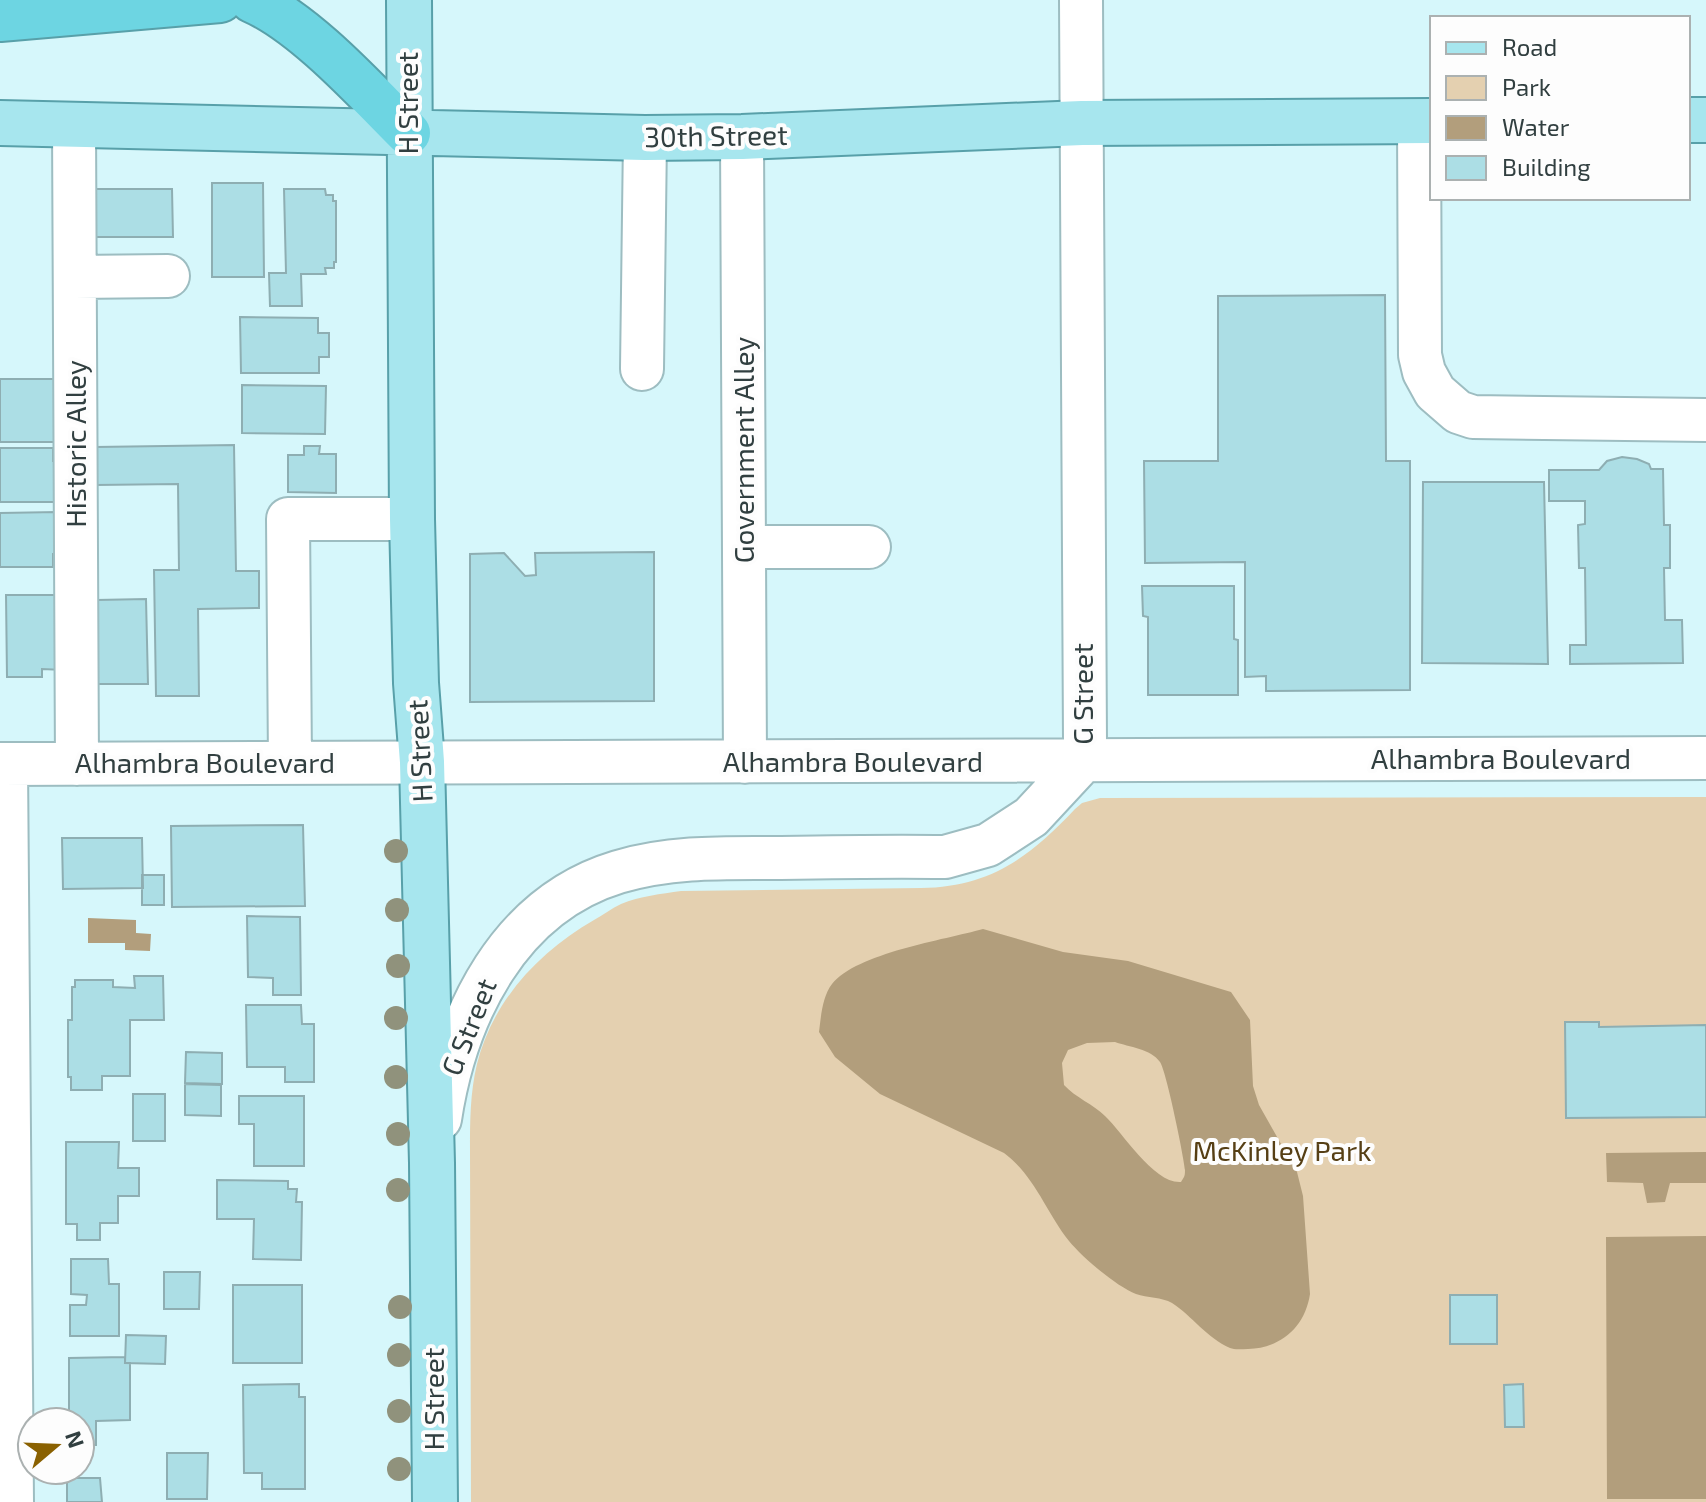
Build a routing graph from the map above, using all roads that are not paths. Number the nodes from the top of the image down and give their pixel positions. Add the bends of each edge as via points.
1 (220, 0) edge
2 (252, 0) edge
3 (409, 0) edge
4 (1081, 0) edge
5 (1, 19) edge
6 (1426, 121) edge
7 (0, 123) edge
8 (1082, 123) junction
9 (74, 124) junction
10 (408, 133) junction
11 (742, 137) junction
12 (645, 138) junction
13 (168, 276) dead end
14 (75, 277) junction
15 (642, 369) dead end
16 (1706, 420) edge
17 (412, 519) junction
18 (745, 547) junction
19 (869, 547) dead end
20 (1706, 758) edge
21 (1083, 761) junction
22 (422, 762) junction
23 (745, 762) junction
24 (290, 763) junction
25 (3, 764) edge
26 (77, 764) junction
27 (432, 1163) junction
28 (12, 1502) edge
29 (435, 1502) edge

1 - 5 highway
2 - 10 highway via 296,27
3 - 10 main road, H Street
4 - 8 street, G Street
6 - 8 main road, 30th Street
6 - 16 street via 1420,355 1429,383 1446,403 1473,417
7 - 9 main road, 30th Street
8 - 11 main road, 30th Street
8 - 21 street, G Street
9 - 10 main road, 30th Street
9 - 14 street, Historic Alley
10 - 12 main road, 30th Street
10 - 17 main road, H Street
11 - 12 main road, 30th Street
11 - 18 street, Government Alley
12 - 15 street
13 - 14 street
14 - 26 street, Historic Alley
17 - 22 main road, H Street
17 - 24 street via 288,519
18 - 19 street
18 - 23 street, Government Alley
20 - 21 street, Alhambra Boulevard
21 - 23 street, Alhambra Boulevard
21 - 27 street, G Street via 1031,817 970,852 945,857 657,863 617,873 554,905 500,958 482,984 446,1076
22 - 23 street, Alhambra Boulevard
22 - 24 street, Alhambra Boulevard
22 - 27 main road, H Street
24 - 26 street, Alhambra Boulevard
25 - 26 street, Alhambra Boulevard
25 - 28 street
27 - 29 main road, H Street

